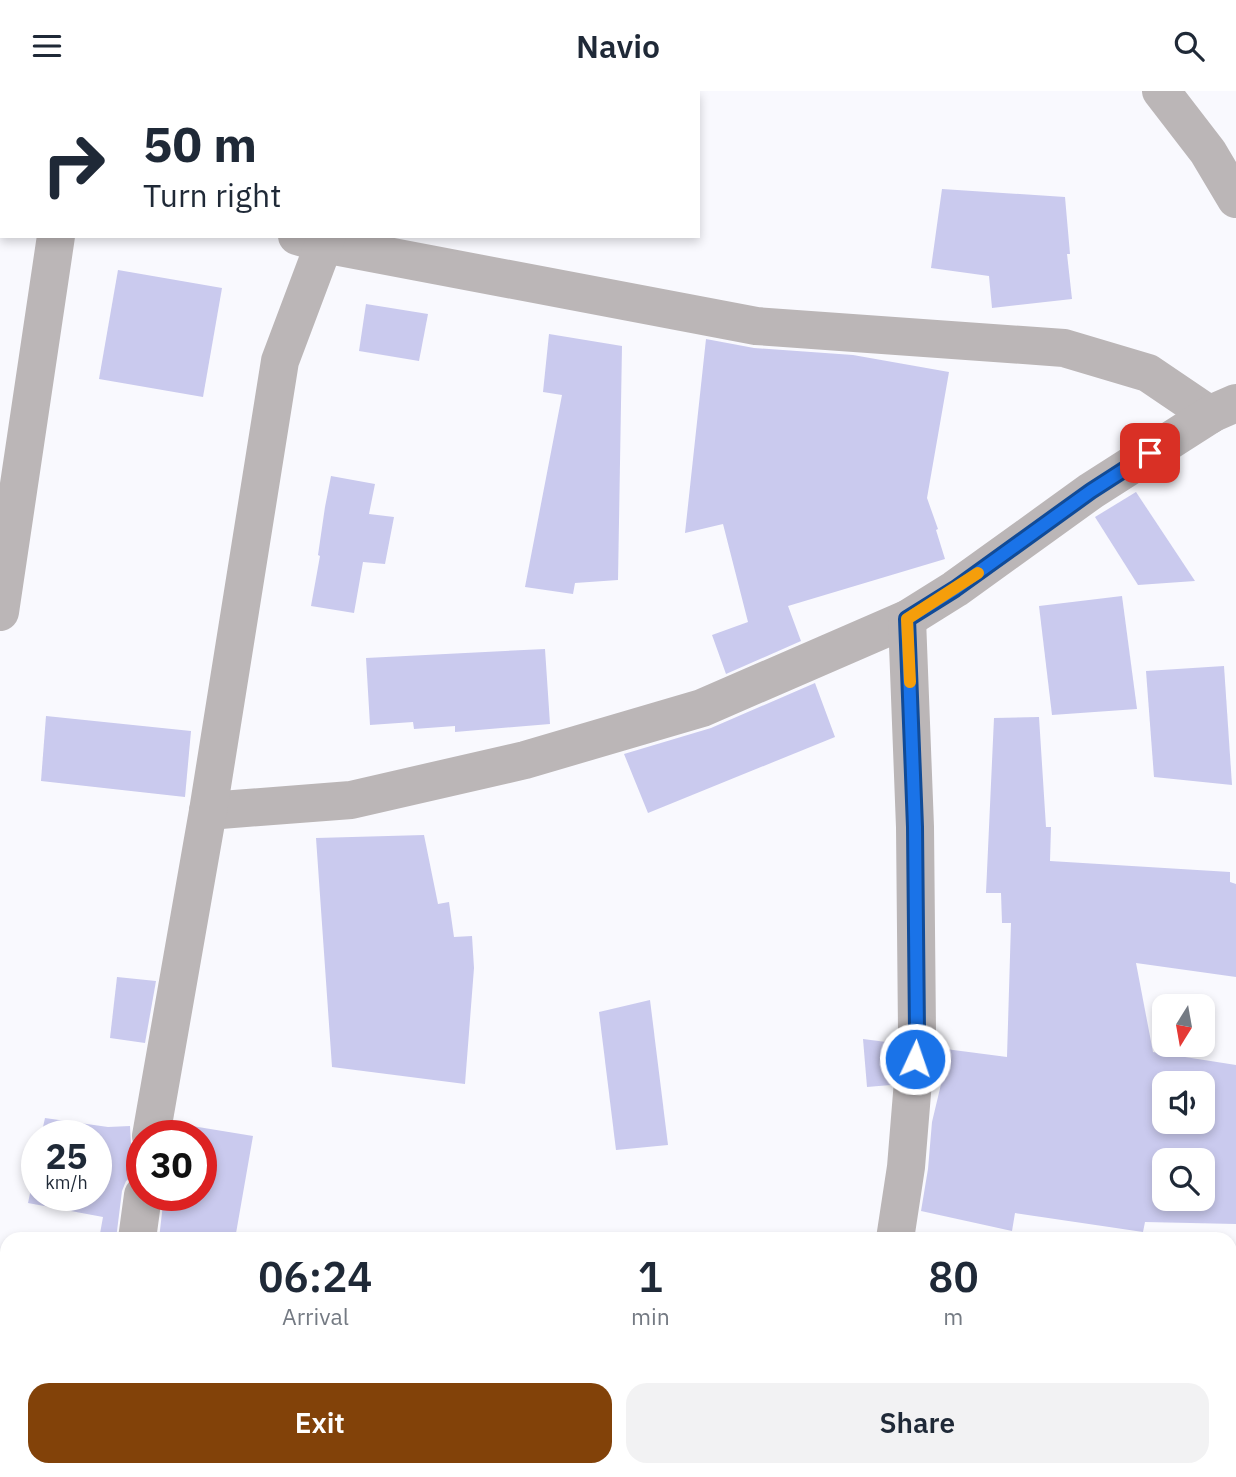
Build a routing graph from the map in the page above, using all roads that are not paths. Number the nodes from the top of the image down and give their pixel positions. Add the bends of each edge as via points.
1 (1161, 91) edge
2 (1236, 199) edge
3 (56, 238) edge
4 (316, 239) edge
5 (1223, 409) edge
6 (0, 612) edge
7 (907, 619) junction
8 (208, 811) junction
9 (154, 1120) edge
10 (141, 1211) edge
11 (138, 1232) edge
12 (896, 1232) edge

1 - 2 street via 1208,152
3 - 6 street
4 - 5 street via 756,326 1064,348 1148,373
4 - 8 street via 280,361
5 - 7 street via 1091,491
7 - 8 street via 702,708 525,760 351,800
7 - 12 street via 917,1032
8 - 9 street
10 - 11 street

